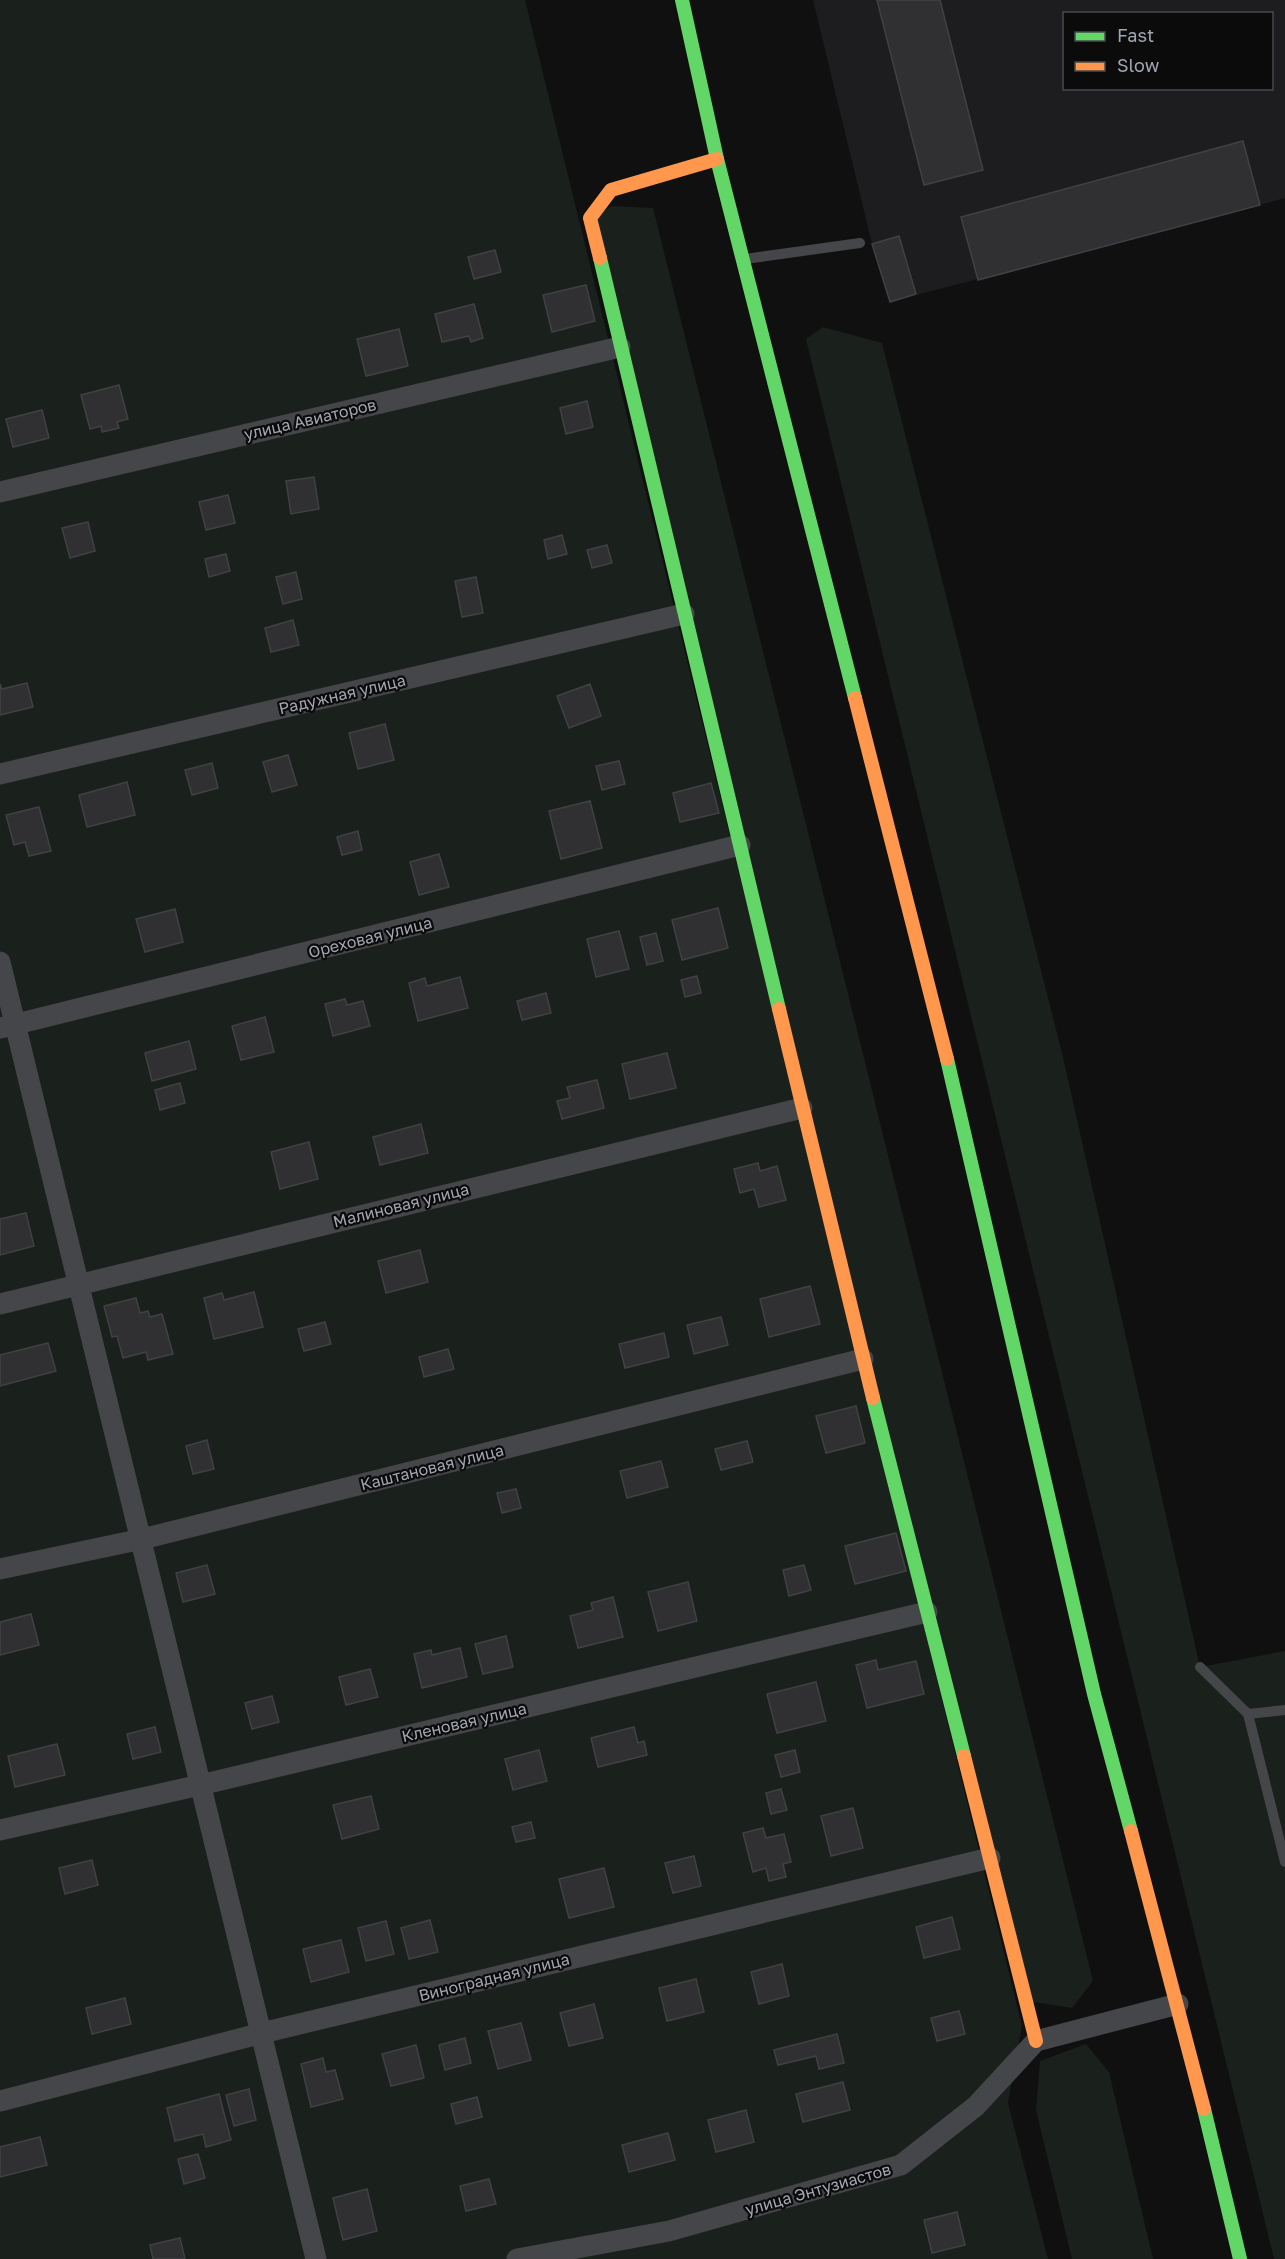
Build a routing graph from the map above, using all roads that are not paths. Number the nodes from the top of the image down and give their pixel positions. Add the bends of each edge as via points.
1 (682, 0) edge
2 (717, 159) junction
3 (860, 243) dead end
4 (743, 260) junction
5 (620, 347) junction
6 (0, 492) edge
7 (684, 614) junction
8 (0, 774) edge
9 (740, 846) junction
10 (0, 962) edge
11 (8, 1026) edge
12 (802, 1108) junction
13 (79, 1284) junction
14 (0, 1304) edge
15 (863, 1359) junction
16 (142, 1539) junction
17 (0, 1569) edge
18 (927, 1612) junction
19 (1200, 1667) dead end
20 (1285, 1710) edge
21 (1248, 1714) junction
22 (200, 1785) junction
23 (0, 1830) edge
24 (990, 1858) junction
25 (1285, 1862) edge
26 (1178, 2004) junction
27 (262, 2033) junction
28 (1036, 2041) junction
29 (0, 2101) edge
30 (316, 2259) edge
31 (517, 2259) edge
32 (1240, 2259) edge

1 - 2 street
2 - 4 street
2 - 5 street via 611,190 590,218
3 - 4 lane
4 - 26 street via 945,1050 1094,1694
5 - 6 street, улица Авиаторов
5 - 7 street
7 - 8 street, Радужная улица
7 - 9 street
9 - 11 street, Ореховая улица
9 - 12 street
10 - 11 street
11 - 13 street
12 - 13 street, Малиновая улица
12 - 15 street
13 - 14 street, Малиновая улица
13 - 16 street
15 - 16 street, Каштановая улица
15 - 18 street
16 - 17 street, Каштановая улица
16 - 22 street
18 - 22 street, Кленовая улица
18 - 24 street
19 - 21 lane
20 - 21 lane
21 - 25 lane
22 - 23 street, Кленовая улица
22 - 27 street
24 - 27 street, Виноградная улица
24 - 28 street
26 - 28 street
26 - 32 street
27 - 29 street, Виноградная улица
27 - 30 street
28 - 31 street, улица Энтузиастов via 976,2106 901,2166 669,2230

